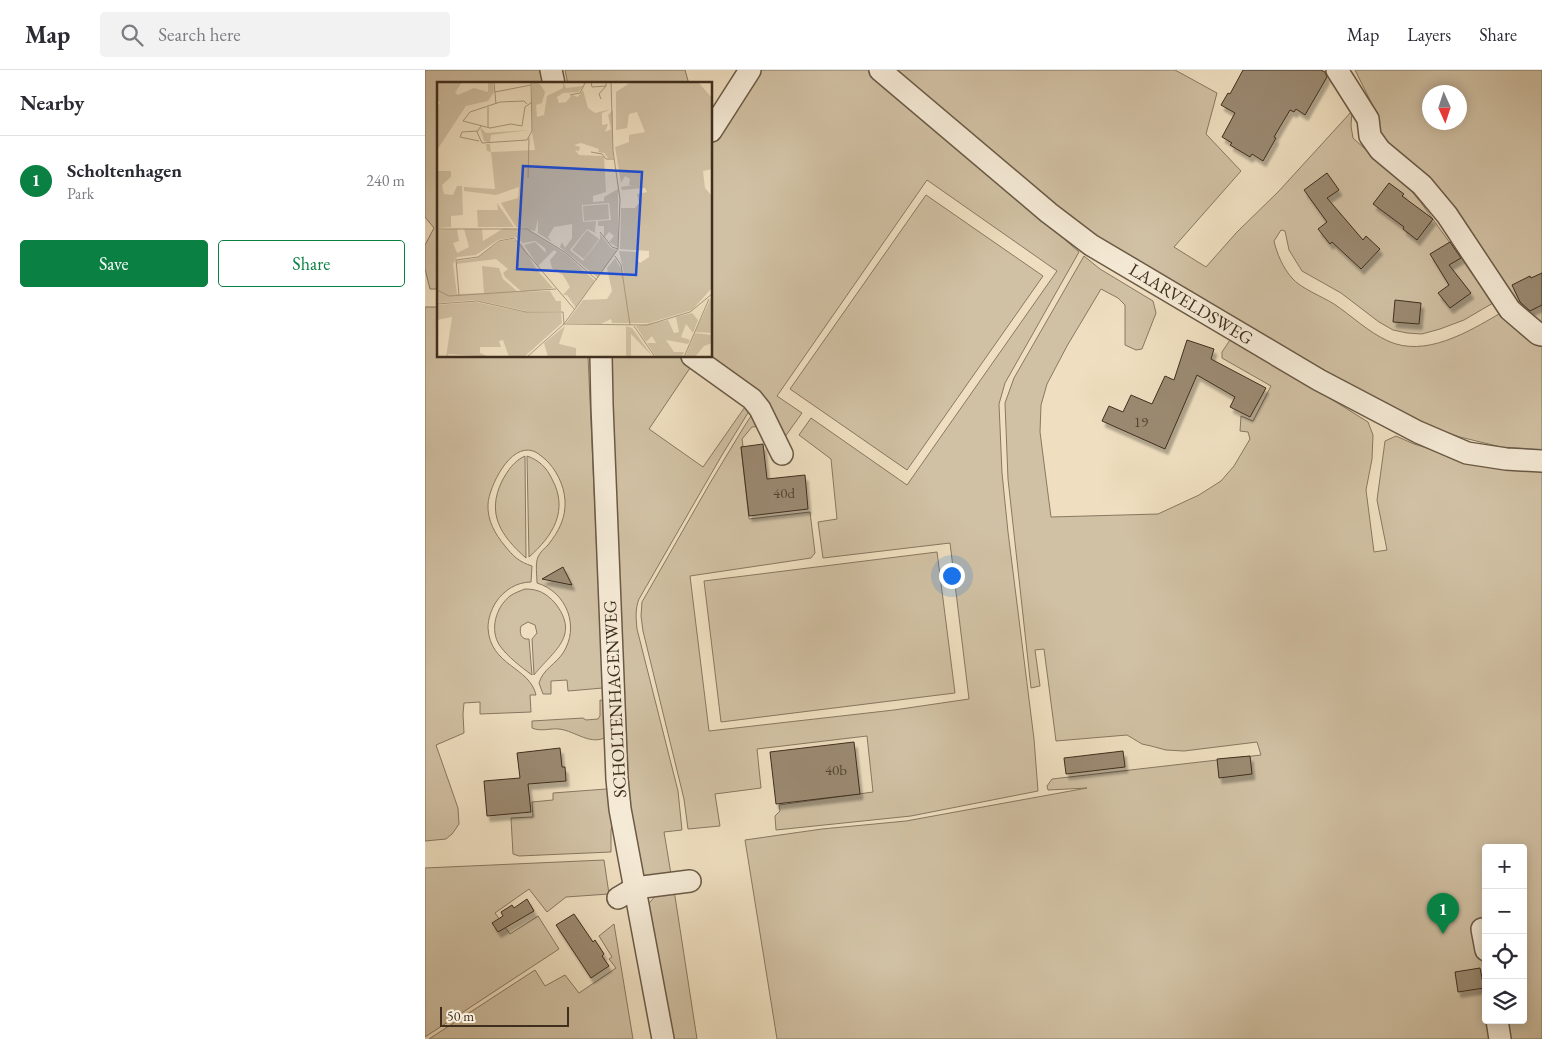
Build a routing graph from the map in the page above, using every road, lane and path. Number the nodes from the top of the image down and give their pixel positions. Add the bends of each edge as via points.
1 (750, 70) edge
2 (880, 70) edge
3 (1337, 70) edge
4 (713, 128) edge
5 (1542, 335) edge
6 (601, 358) edge
7 (695, 358) edge
8 (782, 454) dead end
9 (1542, 461) edge
10 (690, 880) dead end
11 (627, 893) junction
12 (1498, 1024) edge
13 (663, 1039) edge
14 (1500, 1039) edge

1 - 4 street
2 - 9 street, LAARVELDSWEG via 1091,245 1319,380 1418,432 1467,453
3 - 5 street via 1368,119 1370,136 1380,150 1423,185 1447,215 1510,310
6 - 11 street, SCHOLTENHAGENWEG via 617,779
7 - 8 street via 752,399
10 - 11 street
11 - 13 street, SCHOLTENHAGENWEG
12 - 14 street

